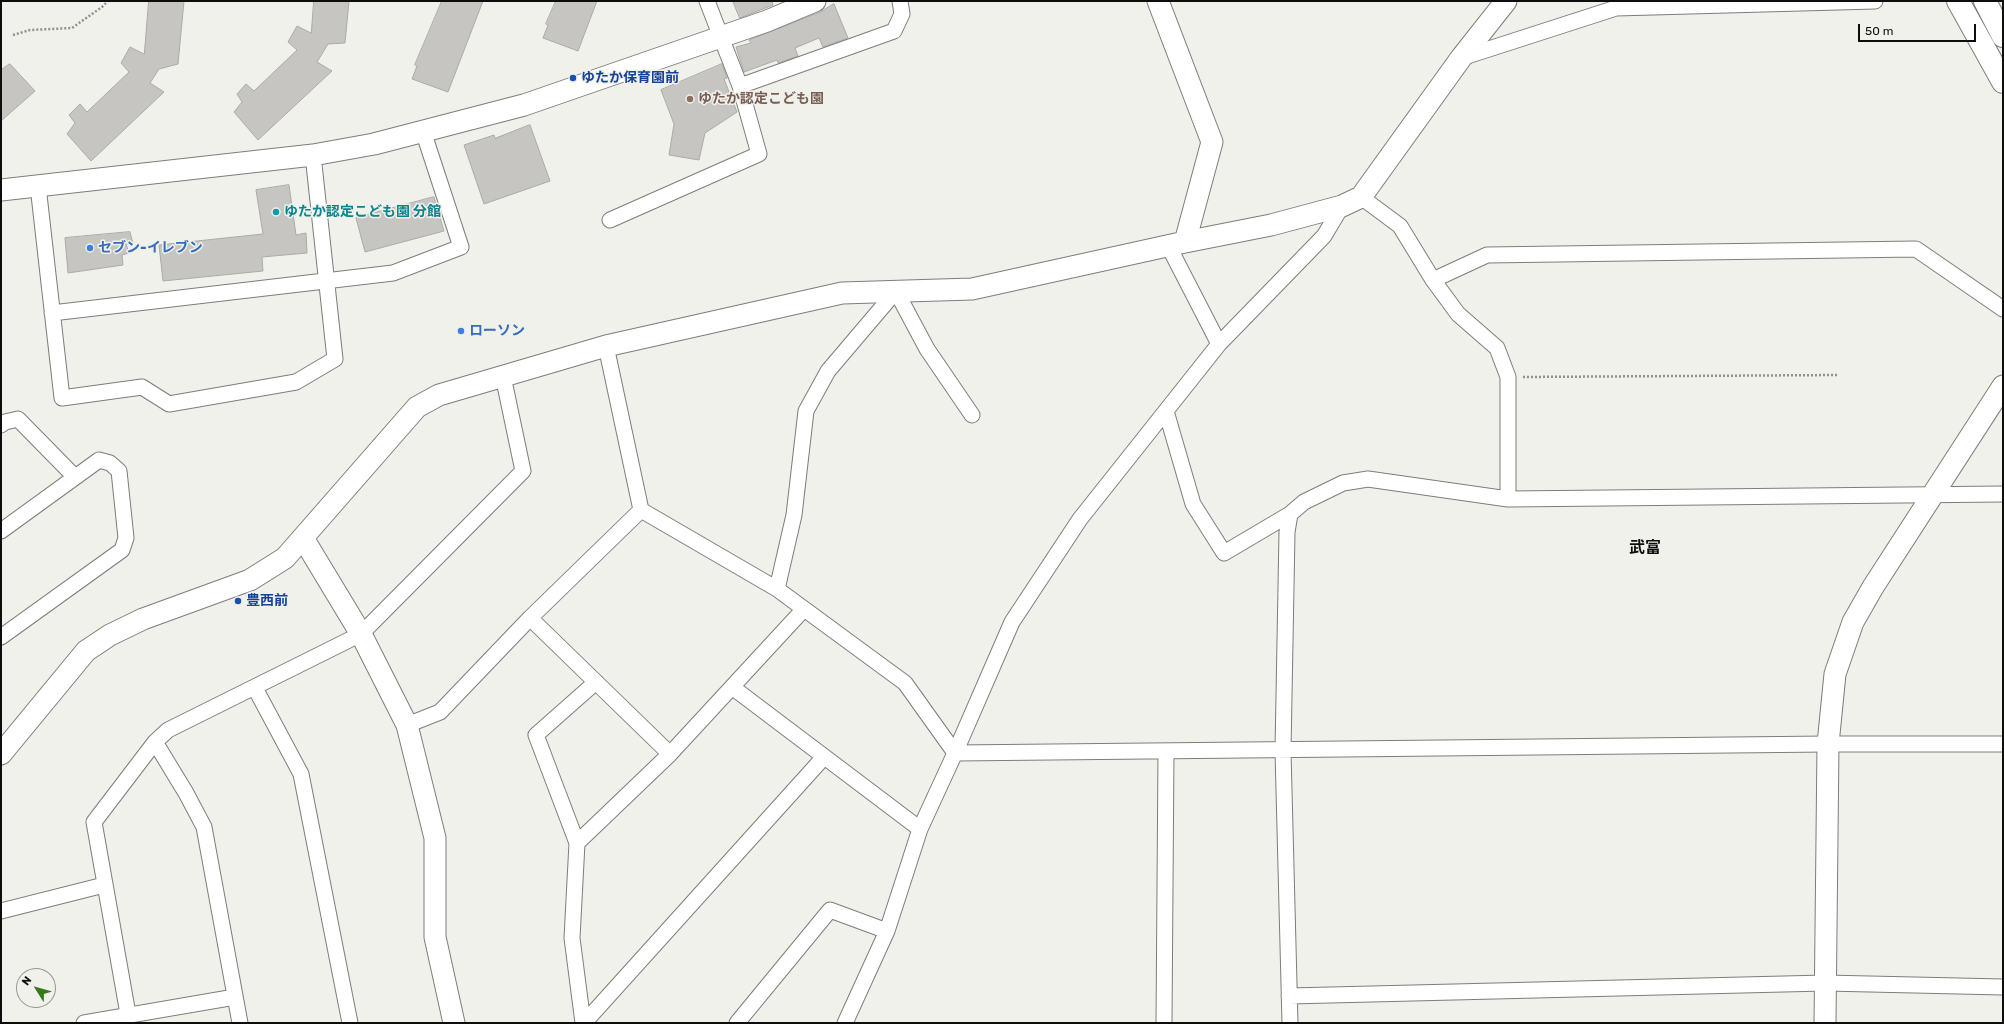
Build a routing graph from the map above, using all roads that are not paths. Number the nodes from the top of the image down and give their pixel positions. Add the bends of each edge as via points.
1 (708, 1) edge
2 (816, 1) edge
3 (900, 1) edge
4 (1158, 1) edge
5 (1506, 1) edge
6 (1875, 1) edge
7 (1958, 1) edge
8 (1985, 1) edge
9 (721, 36) junction
10 (2003, 36) edge
11 (1461, 58) junction
12 (2003, 82) edge
13 (740, 86) junction
14 (423, 131) junction
15 (313, 155) junction
16 (38, 186) junction
17 (1, 190) edge
18 (1360, 197) junction
19 (1342, 206) junction
20 (610, 220) dead end
21 (1176, 243) junction
22 (1433, 280) junction
23 (326, 281) junction
24 (896, 291) junction
25 (2003, 309) edge
26 (52, 313) junction
27 (1219, 344) junction
28 (606, 346) junction
29 (503, 376) junction
30 (2003, 386) edge
31 (1166, 411) junction
32 (972, 415) dead end
33 (1, 425) edge
34 (75, 477) junction
35 (1933, 494) junction
36 (2003, 494) edge
37 (1508, 499) junction
38 (641, 510) junction
39 (1290, 514) junction
40 (1, 531) edge
41 (303, 538) junction
42 (777, 589) junction
43 (804, 609) junction
44 (530, 618) junction
45 (361, 634) junction
46 (1, 637) edge
47 (596, 682) junction
48 (732, 687) junction
49 (255, 688) junction
50 (407, 725) junction
51 (155, 742) junction
52 (1828, 744) junction
53 (2003, 744) edge
54 (1166, 751) junction
55 (1283, 751) junction
56 (956, 753) junction
57 (1, 754) edge
58 (670, 754) junction
59 (824, 757) junction
60 (920, 829) junction
61 (577, 843) junction
62 (104, 885) junction
63 (1, 911) edge
64 (887, 930) junction
65 (1825, 983) junction
66 (2003, 987) edge
67 (1289, 996) junction
68 (235, 997) junction
69 (128, 1014) junction
70 (84, 1023) edge
71 (240, 1023) edge
72 (350, 1023) edge
73 (454, 1023) edge
74 (584, 1023) edge
75 (736, 1023) edge
76 (845, 1023) edge
77 (1164, 1023) edge
78 (1290, 1023) edge
79 (1825, 1023) edge

1 - 9 street
2 - 9 street
3 - 13 street via 902,14 894,31
4 - 21 street via 1212,142
5 - 11 street
6 - 11 street via 1616,8
7 - 12 main road
8 - 10 main road
9 - 13 street
9 - 14 street via 524,105
11 - 18 street
13 - 20 street via 759,154
14 - 15 street via 374,144
14 - 23 street via 461,247 393,273
15 - 16 street
15 - 23 street
16 - 17 street
16 - 26 street
18 - 19 street
18 - 22 street via 1400,226
19 - 21 street via 1271,225
19 - 27 street via 1324,236
21 - 24 street via 972,288
21 - 27 street
22 - 25 street via 1487,255 1916,249
22 - 37 street via 1458,314 1497,348 1508,378
23 - 26 street
23 - 26 street via 335,359 296,382 169,404 142,388 62,398
24 - 28 street via 842,293
24 - 32 street via 927,349
24 - 42 street via 828,371 806,411 794,514
27 - 31 street
28 - 29 street
28 - 38 street
29 - 41 street via 439,395 418,406
29 - 45 street via 523,472
30 - 35 street
31 - 39 street via 1193,504 1224,553
31 - 56 street via 1080,519 1012,622
33 - 34 street via 18,420
34 - 40 street
34 - 46 street via 99,460 110,463 119,471 126,538 122,550
35 - 36 street
35 - 37 street
35 - 52 street via 1853,622 1835,674
37 - 39 street via 1368,479 1343,483 1304,502
38 - 42 street
38 - 44 street
39 - 55 street via 1287,532
41 - 45 street
41 - 57 street via 285,558 250,580 143,619 110,635 86,651
42 - 43 street
43 - 48 street
43 - 56 street via 905,683
44 - 47 street
44 - 50 street via 440,712
45 - 49 street
45 - 50 street
47 - 58 street
47 - 61 street via 536,735
48 - 58 street
48 - 59 street
49 - 51 street via 168,730
49 - 72 street via 301,774
50 - 73 street via 435,838 435,937
51 - 62 street via 94,822
51 - 68 street via 204,827
52 - 53 street
52 - 55 street
52 - 65 street
54 - 55 street
54 - 56 street
54 - 77 street
55 - 67 street
56 - 60 street
58 - 61 street
59 - 60 street
59 - 74 street
60 - 64 street
61 - 74 street via 572,938
62 - 63 street
62 - 69 street
64 - 75 street via 830,910
64 - 76 street
65 - 66 street
65 - 67 street
65 - 79 street
67 - 78 street
68 - 69 street
68 - 71 street
69 - 70 street

